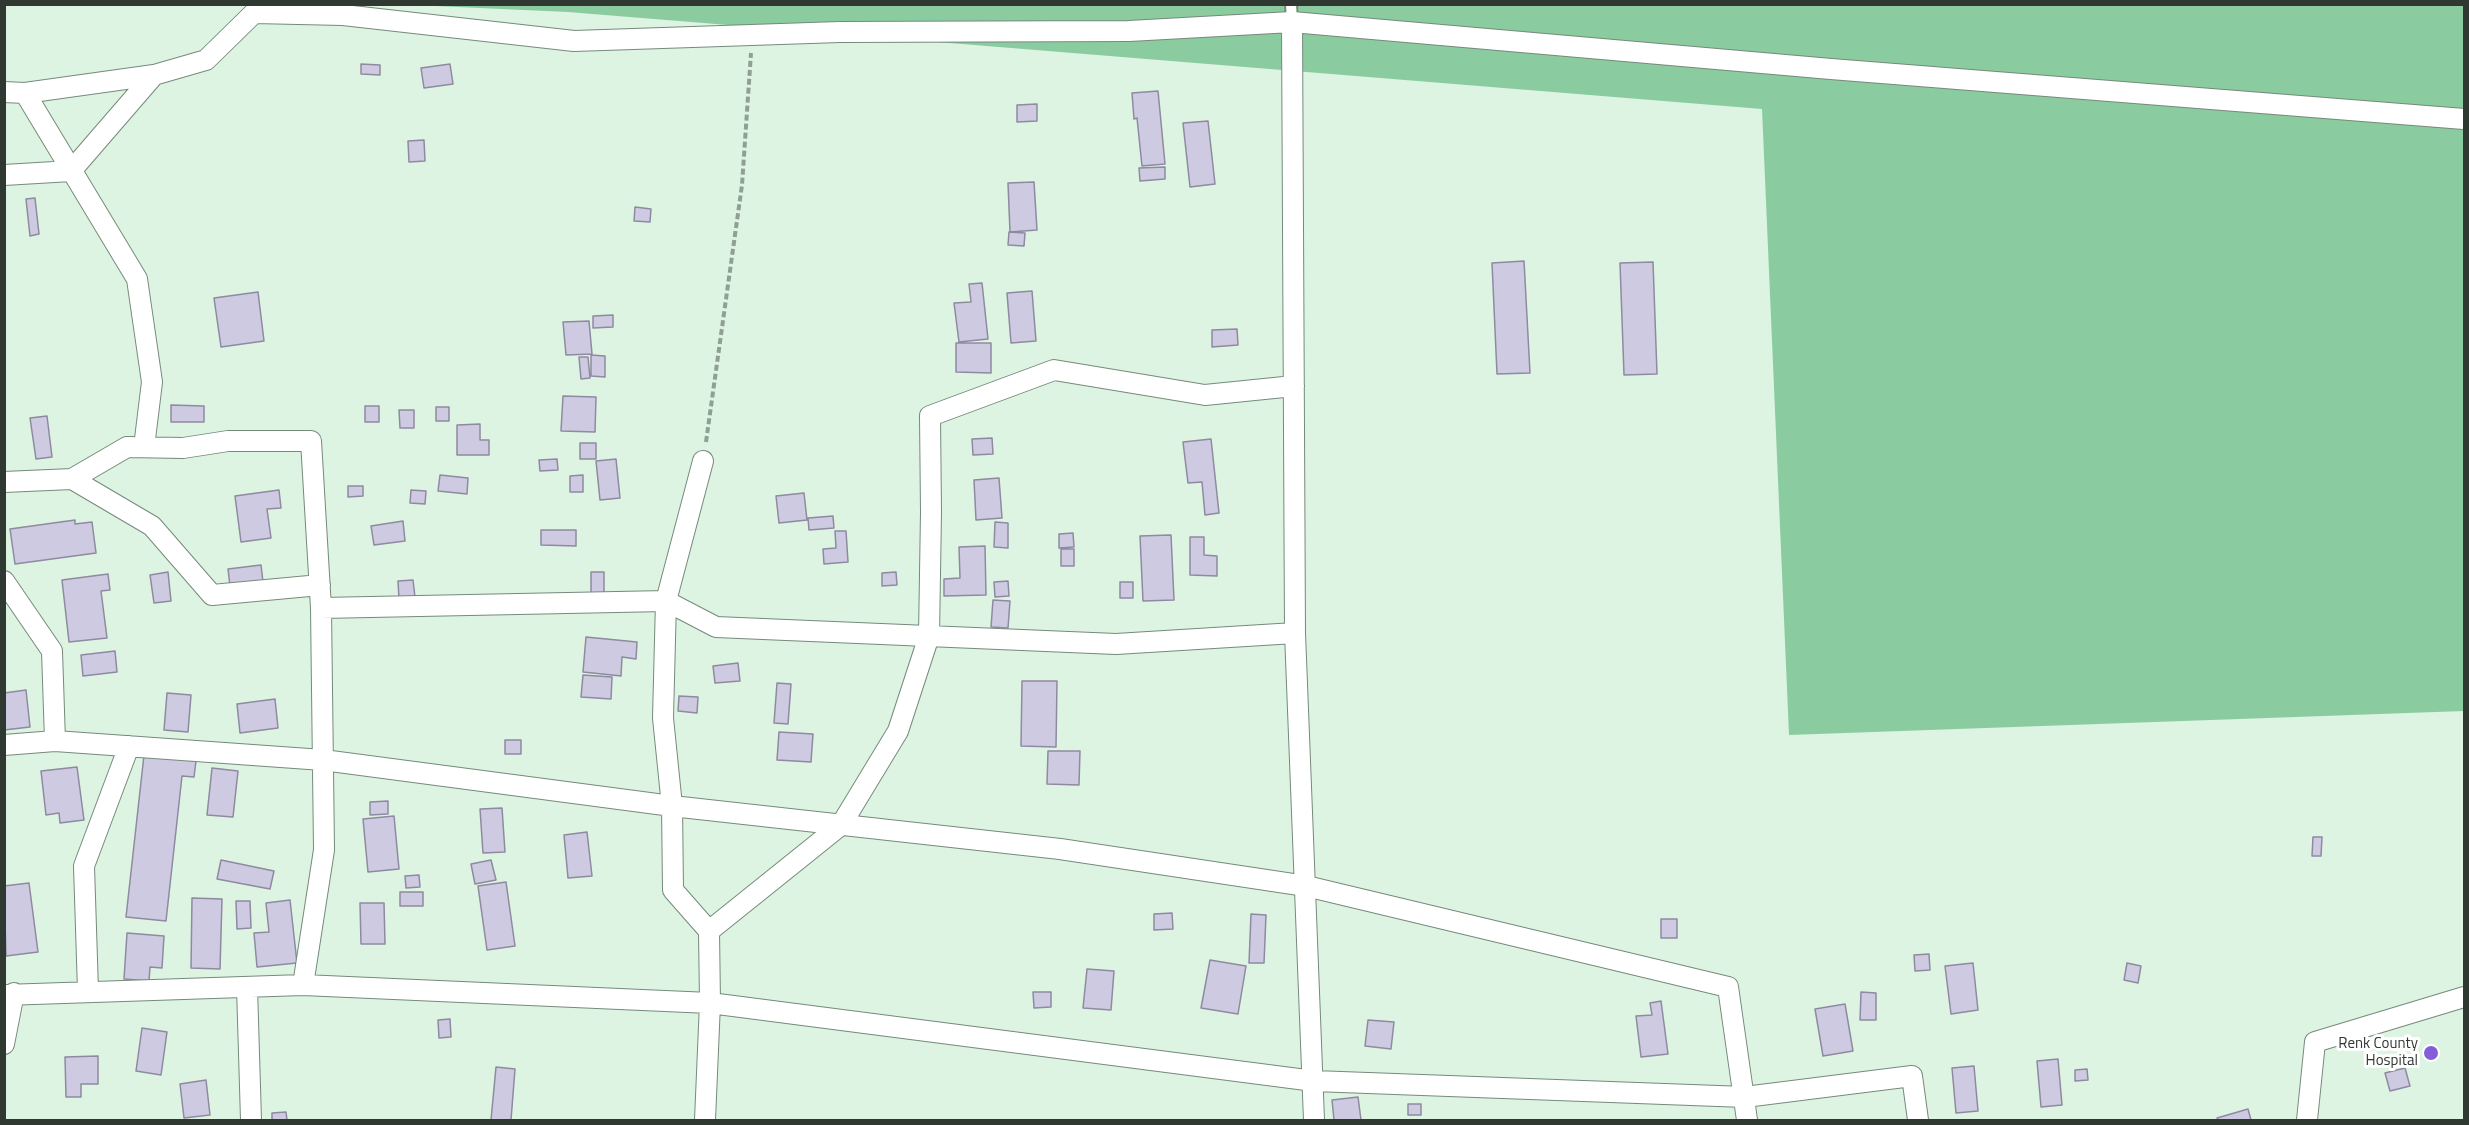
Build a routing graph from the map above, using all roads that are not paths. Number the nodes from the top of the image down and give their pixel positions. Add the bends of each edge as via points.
1 (1292, 13) edge
2 (154, 75) junction
3 (4, 92) edge
4 (25, 93) junction
5 (2464, 119) edge
6 (71, 171) junction
7 (4, 176) edge
8 (1294, 386) junction
9 (144, 447) junction
10 (703, 460) road end
11 (72, 479) junction
12 (4, 482) edge
13 (4, 581) edge
14 (320, 585) junction
15 (666, 601) junction
16 (321, 608) junction
17 (1295, 633) junction
18 (929, 636) junction
19 (55, 741) junction
20 (4, 745) edge
21 (129, 746) junction
22 (323, 760) junction
23 (672, 806) junction
24 (841, 825) junction
25 (1306, 886) junction
26 (709, 931) junction
27 (303, 985) junction
28 (247, 987) junction
29 (88, 991) junction
30 (9, 994) edge
31 (2464, 997) edge
32 (710, 1003) junction
33 (4, 1044) edge
34 (1314, 1081) junction
35 (1745, 1097) junction
36 (251, 1120) edge
37 (705, 1120) edge
38 (1314, 1120) edge
39 (1747, 1120) edge
40 (1918, 1120) edge
41 (2307, 1120) edge

1 - 2 street via 1129,31 840,32 574,41 343,15 254,14 206,60
1 - 5 street via 1831,69
1 - 8 street
2 - 4 street
2 - 6 street
3 - 4 street
4 - 6 street
6 - 7 street
6 - 9 street via 137,279 152,382
8 - 17 street
8 - 18 street via 1205,395 1054,370 930,416
9 - 11 street via 127,447
9 - 14 street via 310,441
10 - 15 street
11 - 12 street
11 - 14 street via 152,526 212,595
13 - 19 street via 52,651
14 - 16 street
15 - 16 street
15 - 18 street via 716,627
15 - 23 street via 663,718
16 - 22 street
17 - 18 street via 1116,644
17 - 25 street
18 - 24 street via 898,731
19 - 20 street
19 - 21 street
21 - 22 street
21 - 29 street via 84,866
22 - 23 street
22 - 27 street via 324,849
23 - 24 street
23 - 26 street via 673,890
24 - 25 street via 1060,849
24 - 26 street
25 - 34 street
25 - 35 street via 1728,987
26 - 32 street
27 - 28 street
27 - 32 street
28 - 29 street
28 - 36 street
29 - 30 street
30 - 33 street
31 - 41 street via 2315,1042
32 - 34 street
32 - 37 street
34 - 35 street
34 - 38 street
35 - 39 street
35 - 40 street via 1912,1076

